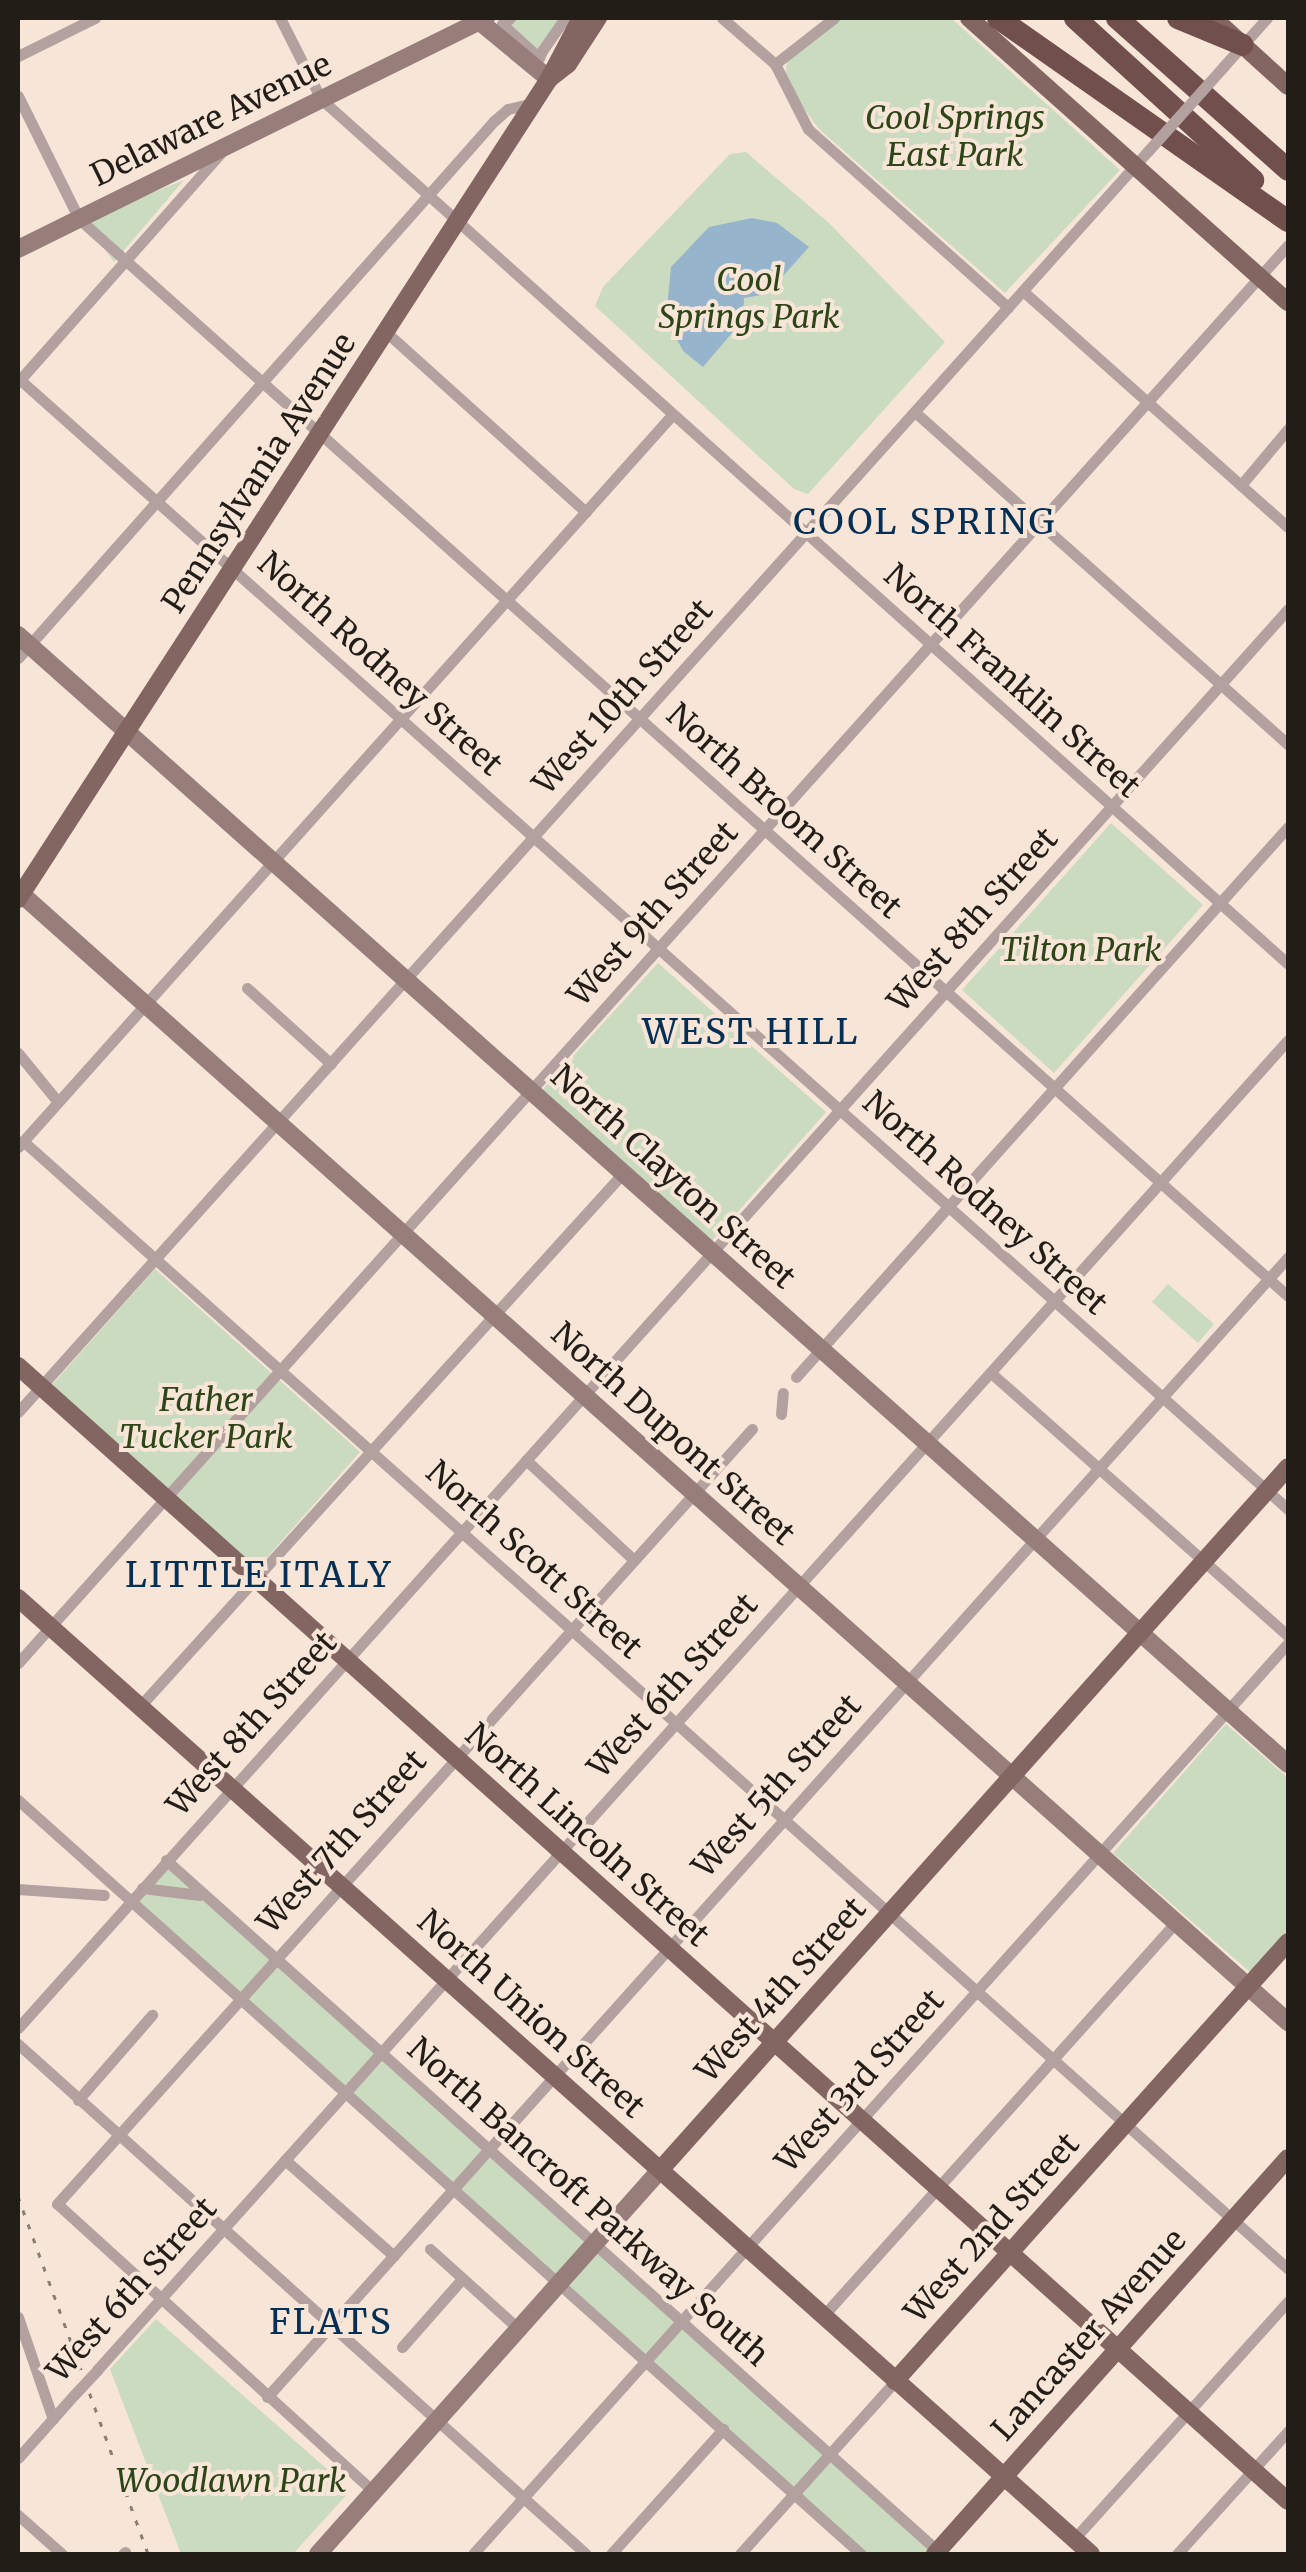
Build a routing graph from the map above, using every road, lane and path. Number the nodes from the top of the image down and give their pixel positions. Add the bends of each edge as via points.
1 (96, 18) edge
2 (280, 18) edge
3 (510, 18) edge
4 (565, 18) edge
5 (581, 18) edge
6 (598, 18) edge
7 (722, 18) edge
8 (834, 18) edge
9 (968, 18) edge
10 (998, 18) edge
11 (1075, 18) edge
12 (1118, 18) edge
13 (1178, 18) edge
14 (1213, 18) edge
15 (1267, 18) edge
16 (481, 19) edge
17 (1243, 45) junction
18 (18, 56) edge
19 (775, 64) junction
20 (549, 78) junction
21 (1288, 86) edge
22 (18, 96) edge
23 (321, 99) junction
24 (534, 103) junction
25 (226, 148) junction
26 (1134, 165) junction
27 (1288, 170) edge
28 (430, 198) junction
29 (1288, 212) edge
30 (78, 219) junction
31 (1288, 221) edge
32 (456, 222) junction
33 (1288, 245) edge
34 (18, 249) edge
35 (125, 261) junction
36 (1260, 277) junction
37 (1024, 292) junction
38 (1288, 302) edge
39 (1008, 306) junction
40 (386, 332) junction
41 (18, 380) edge
42 (263, 384) junction
43 (1148, 402) junction
44 (916, 413) junction
45 (672, 415) junction
46 (1288, 428) edge
47 (319, 435) junction
48 (1241, 485) junction
49 (157, 502) junction
50 (586, 512) junction
51 (1040, 523) junction
52 (1288, 527) edge
53 (806, 534) junction
54 (232, 569) junction
55 (506, 601) junction
56 (1288, 609) edge
57 (930, 645) junction
58 (21, 646) edge
59 (1222, 684) junction
60 (401, 719) junction
61 (640, 720) junction
62 (126, 732) junction
63 (1288, 744) edge
64 (1112, 806) junction
65 (1288, 828) edge
66 (764, 830) junction
67 (534, 838) junction
68 (273, 862) junction
69 (19, 895) edge
70 (1220, 903) junction
71 (658, 948) junction
72 (1288, 964) edge
73 (406, 980) junction
74 (247, 988) dead end
75 (946, 992) junction
76 (145, 1005) junction
77 (1288, 1040) edge
78 (18, 1052) edge
79 (331, 1064) junction
80 (1055, 1088) junction
81 (531, 1091) junction
82 (58, 1102) junction
83 (840, 1110) junction
84 (278, 1123) junction
85 (20, 1144) edge
86 (623, 1173) junction
87 (1161, 1182) junction
88 (948, 1207) junction
89 (402, 1234) junction
90 (712, 1252) junction
91 (1288, 1257) edge
92 (155, 1259) junction
93 (1269, 1278) junction
94 (1288, 1296) edge
95 (1054, 1301) junction
96 (495, 1316) junction
97 (821, 1349) junction
98 (18, 1366) edge
99 (280, 1370) junction
100 (991, 1373) junction
101 (796, 1377) dead end
102 (40, 1386) junction
103 (783, 1392) dead end
104 (584, 1395) junction
105 (1162, 1398) junction
106 (18, 1412) edge
107 (781, 1414) dead end
108 (752, 1429) dead end
109 (927, 1443) junction
110 (373, 1453) junction
111 (526, 1460) junction
112 (1288, 1467) edge
113 (1099, 1468) junction
114 (1268, 1491) junction
115 (693, 1492) junction
116 (166, 1498) junction
117 (1288, 1510) edge
118 (461, 1532) junction
119 (1036, 1539) junction
120 (633, 1559) junction
121 (1204, 1562) junction
122 (257, 1581) junction
123 (799, 1586) junction
124 (18, 1598) edge
125 (50, 1627) junction
126 (570, 1629) junction
127 (1140, 1633) junction
128 (1288, 1640) edge
129 (346, 1660) junction
130 (18, 1663) edge
131 (907, 1683) junction
132 (140, 1705) junction
133 (1228, 1711) junction
134 (676, 1723) junction
135 (455, 1758) junction
136 (1288, 1764) edge
137 (1012, 1776) junction
138 (231, 1788) junction
139 (18, 1800) edge
140 (784, 1820) junction
141 (561, 1852) junction
142 (1100, 1854) junction
143 (166, 1860) junction
144 (341, 1885) junction
145 (142, 1888) junction
146 (18, 1889) edge
147 (104, 1894) dead end
148 (200, 1894) junction
149 (131, 1900) junction
150 (890, 1914) junction
151 (1176, 1922) junction
152 (1288, 1942) edge
153 (669, 1949) junction
154 (275, 1958) junction
155 (447, 1980) junction
156 (1249, 1987) junction
157 (977, 1991) junction
158 (240, 1997) junction
159 (152, 2014) dead end
160 (1288, 2022) edge
161 (18, 2028) edge
162 (774, 2043) junction
163 (18, 2044) edge
164 (381, 2053) junction
165 (1054, 2059) junction
166 (555, 2076) junction
167 (345, 2093) junction
168 (78, 2100) junction
169 (861, 2121) junction
170 (1126, 2124) junction
171 (117, 2134) junction
172 (489, 2149) junction
173 (1288, 2158) edge
174 (286, 2160) junction
175 (661, 2170) junction
176 (454, 2188) junction
177 (937, 2189) junction
178 (1233, 2220) junction
179 (223, 2229) junction
180 (595, 2244) junction
181 (748, 2248) junction
182 (430, 2249) dead end
183 (1010, 2254) junction
184 (394, 2256) junction
185 (1288, 2268) edge
186 (462, 2279) junction
187 (560, 2283) junction
188 (160, 2300) junction
189 (1288, 2301) edge
190 (823, 2316) junction
191 (18, 2317) edge
192 (681, 2322) junction
193 (331, 2326) junction
194 (519, 2329) junction
195 (402, 2346) dead end
196 (1116, 2350) junction
197 (648, 2359) junction
198 (895, 2382) junction
199 (267, 2397) junction
200 (1186, 2411) junction
201 (53, 2418) junction
202 (437, 2421) junction
203 (723, 2429) junction
204 (1288, 2431) edge
205 (829, 2455) junction
206 (18, 2458) edge
207 (1253, 2470) junction
208 (1003, 2476) junction
209 (374, 2492) junction
210 (795, 2495) junction
211 (524, 2498) junction
212 (1288, 2501) edge
213 (18, 2515) edge
214 (1074, 2539) junction
215 (62, 2554) edge
216 (318, 2554) edge
217 (473, 2554) edge
218 (586, 2554) edge
219 (611, 2554) edge
220 (740, 2554) edge
221 (861, 2554) edge
222 (938, 2554) edge
223 (1092, 2554) edge
224 (1177, 2554) edge

1 - 18 street
2 - 23 street, North Franklin Street
3 - 4 street via 502,24 538,58
5 - 20 main road, Pennsylvania Avenue
6 - 20 main road, Pennsylvania Avenue via 568,64
7 - 19 street
8 - 19 street
9 - 26 main road
10 - 31 highway
11 - 29 highway
12 - 27 highway
13 - 17 highway
14 - 17 main road
15 - 17 street, West 10th Street
16 - 20 street
16 - 23 street, Delaware Avenue
17 - 21 main road
17 - 26 street, West 10th Street, bridge
19 - 39 street via 808,129
20 - 24 main road, Pennsylvania Avenue
22 - 30 street, North Broom Street
23 - 25 street, Delaware Avenue
23 - 28 street, North Franklin Street
24 - 28 street via 499,116
24 - 32 main road, Pennsylvania Avenue
25 - 30 street, Delaware Avenue
25 - 35 street
26 - 36 main road
26 - 37 street, West 10th Street
28 - 32 street, North Franklin Street
28 - 42 street
30 - 34 street, Delaware Avenue
30 - 35 street, North Broom Street
32 - 40 main road, Pennsylvania Avenue
32 - 45 street, North Franklin Street
33 - 36 street, West 9th Street
35 - 41 street
35 - 42 street, North Broom Street
36 - 38 main road
36 - 43 street, West 9th Street
37 - 39 street, West 10th Street
37 - 43 street
39 - 44 street, West 10th Street
40 - 47 main road, Pennsylvania Avenue
40 - 50 street
41 - 49 street, North Rodney Street
42 - 47 street, North Broom Street
42 - 49 street
43 - 48 street
43 - 51 street, West 9th Street
44 - 51 street
44 - 53 street, West 10th Street
45 - 50 street
45 - 53 street, North Franklin Street
46 - 48 street
47 - 54 main road, Pennsylvania Avenue
47 - 55 street, North Broom Street
48 - 52 street
49 - 54 street, North Rodney Street
49 - 58 street
50 - 55 street
51 - 57 street, West 9th Street
51 - 59 street
53 - 57 street, North Franklin Street
53 - 61 street, West 10th Street
54 - 60 street, North Rodney Street
54 - 62 main road, Pennsylvania Avenue
55 - 60 street
55 - 61 street, North Broom Street
56 - 59 street, West 8th Street
57 - 64 street, North Franklin Street
57 - 66 street, West 9th Street
58 - 62 street, North Clayton Street
59 - 63 street
59 - 64 street, West 8th Street
60 - 67 street, North Rodney Street
60 - 68 street
61 - 66 street, North Broom Street
61 - 67 street, West 10th Street
62 - 68 street, North Clayton Street
62 - 69 main road, Pennsylvania Avenue
64 - 70 street, North Franklin Street
64 - 75 street, West 8th Street
65 - 70 street
66 - 71 street, West 9th Street
66 - 75 street, North Broom Street
67 - 71 street, North Rodney Street
67 - 73 street, West 10th Street
68 - 73 street, North Clayton Street
68 - 76 street
69 - 76 street, North Dupont Street
70 - 72 street, North Franklin Street
70 - 80 street
71 - 81 street, West 9th Street
71 - 83 street, North Rodney Street
73 - 79 street, West 10th Street
73 - 81 street, North Clayton Street
74 - 79 street
75 - 80 street, North Broom Street
75 - 83 street, West 8th Street
76 - 82 street
76 - 84 street, North Dupont Street
77 - 87 street, West 6th Street
78 - 82 street
79 - 84 street, West 10th Street
80 - 87 street, North Broom Street
80 - 88 street
81 - 86 street, North Clayton Street
81 - 89 street, West 9th Street
82 - 85 street
83 - 88 street, North Rodney Street
83 - 90 street, West 8th Street
84 - 89 street, North Dupont Street
84 - 92 street, West 10th Street
85 - 92 street, North Scott Street
86 - 90 street, North Clayton Street
86 - 96 street
87 - 93 street, North Broom Street
87 - 95 street, West 6th Street
88 - 95 street, North Rodney Street
88 - 97 street
89 - 96 street, North Dupont Street
89 - 99 street, West 9th Street
90 - 97 street, North Clayton Street
90 - 104 street, West 8th Street
91 - 93 street, West 5th Street
92 - 99 street, North Scott Street
92 - 102 street, West 10th Street
93 - 94 street, North Broom Street
93 - 105 street, West 5th Street
95 - 100 street, West 6th Street
95 - 105 street, North Rodney Street
96 - 104 street, North Dupont Street
96 - 110 street
97 - 101 street
97 - 109 street, North Clayton Street
98 - 102 main road, North Lincoln Street
99 - 110 street, North Scott Street
99 - 116 street, West 9th Street
100 - 109 street, West 6th Street
100 - 113 street
102 - 106 street, West 10th Street
102 - 116 main road, North Lincoln Street
103 - 107 street
104 - 111 street, West 8th Street
104 - 115 street, North Dupont Street
105 - 113 street, West 5th Street
105 - 114 street, North Rodney Street
108 - 115 street, West 7th Street
109 - 119 street, North Clayton Street
109 - 123 street, West 6th Street
110 - 118 street, North Scott Street
110 - 122 street
111 - 118 street, West 8th Street
111 - 120 street
112 - 114 main road, West 4th Street
113 - 119 street, West 5th Street
113 - 121 street
114 - 117 street, North Rodney Street
114 - 121 main road, West 4th Street
115 - 120 street, West 7th Street
115 - 123 street, North Dupont Street
116 - 122 main road, North Lincoln Street
116 - 125 street, West 9th Street
118 - 126 street, North Scott Street
118 - 129 street, West 8th Street
119 - 127 street, North Clayton Street
119 - 131 street, West 5th Street
120 - 126 street, West 7th Street
121 - 127 main road, West 4th Street
121 - 128 street
122 - 129 main road, North Lincoln Street
122 - 132 street
123 - 131 street, North Dupont Street
123 - 134 street, West 6th Street
124 - 125 main road, North Union Street
125 - 130 street, West 9th Street
125 - 132 main road, North Union Street
126 - 134 street, North Scott Street
126 - 135 street, West 7th Street
127 - 133 street, North Clayton Street
127 - 137 main road, West 4th Street
128 - 133 street, West 3rd Street
129 - 135 main road, North Lincoln Street
129 - 138 street, West 8th Street
131 - 137 street, North Dupont Street
131 - 140 street, West 5th Street
132 - 138 main road, North Union Street
133 - 136 street, North Clayton Street
133 - 142 street, West 3rd Street
134 - 140 street, North Scott Street
134 - 141 street, West 6th Street
135 - 141 main road, North Lincoln Street
135 - 144 street, West 7th Street
137 - 142 street, North Dupont Street
137 - 150 main road, West 4th Street
138 - 143 street, West 8th Street
138 - 144 main road, North Union Street
139 - 149 street
140 - 150 street, North Scott Street
140 - 153 street, West 5th Street
141 - 153 main road, North Lincoln Street
141 - 155 street, West 6th Street
142 - 151 street, North Dupont Street
142 - 157 street, West 3rd Street
143 - 145 street, West 8th Street
143 - 148 street, North Bancroft Parkway South
144 - 154 street, West 7th Street
144 - 155 main road, North Union Street
145 - 148 street
145 - 149 street, West 8th Street
146 - 147 street
148 - 154 street, North Bancroft Parkway South
149 - 158 street
149 - 161 street, West 8th Street
150 - 157 street, North Scott Street
150 - 162 main road, West 4th Street
151 - 156 street, North Dupont Street
151 - 165 street
152 - 156 main road, West 2nd Street
153 - 162 main road, North Lincoln Street
153 - 166 street, West 5th Street
154 - 158 street, West 7th Street
154 - 164 street, North Bancroft Parkway South
155 - 164 street, West 6th Street
155 - 166 main road, North Union Street
156 - 160 street, North Dupont Street
156 - 170 main road, West 2nd Street
157 - 165 street, North Scott Street
157 - 169 street, West 3rd Street
158 - 167 street
158 - 171 street, West 7th Street
159 - 168 street
162 - 169 main road, North Lincoln Street
162 - 175 main road, West 4th Street
163 - 168 street
164 - 167 street, West 6th Street
164 - 172 street, North Bancroft Parkway South
165 - 170 street, North Scott Street
165 - 177 street
166 - 172 street, West 5th Street
166 - 175 main road, North Union Street
167 - 174 street, West 6th Street
167 - 176 street
168 - 171 street
169 - 177 main road, North Lincoln Street
169 - 181 street, West 3rd Street
170 - 178 street, North Scott Street
170 - 183 main road, West 2nd Street
171 - 179 street
171 - 188 street, West 7th Street via 56,2204
172 - 176 street, West 5th Street
172 - 180 street, North Bancroft Parkway South
173 - 178 main road, Lancaster Avenue
174 - 179 street, West 6th Street
174 - 184 street
175 - 180 street, West 4th Street
175 - 181 main road, North Union Street
176 - 184 street, West 5th Street
176 - 187 street
177 - 183 main road, North Lincoln Street
177 - 190 street
178 - 185 street, North Scott Street
178 - 196 main road, Lancaster Avenue
179 - 188 street, West 6th Street
179 - 193 street
180 - 187 street, West 4th Street
180 - 192 street, North Bancroft Parkway South
181 - 190 main road, North Union Street
181 - 192 street, West 3rd Street
182 - 186 street
183 - 196 main road, North Lincoln Street
183 - 198 main road, West 2nd Street
184 - 193 street, West 5th Street
186 - 194 street
186 - 195 street
187 - 194 street, West 4th Street
187 - 197 street
188 - 199 street
188 - 201 street, West 6th Street, bridge
189 - 200 street
190 - 198 main road, North Union Street
191 - 201 street
192 - 197 street, West 3rd Street
192 - 205 street, North Bancroft Parkway South
193 - 199 street, West 5th Street
193 - 202 street
194 - 202 street, West 4th Street
196 - 200 main road, North Lincoln Street
196 - 208 main road, Lancaster Avenue
197 - 203 street
197 - 211 street, West 3rd Street
198 - 205 street, West 2nd Street
198 - 208 main road, North Union Street
199 - 209 street
200 - 207 main road, North Lincoln Street
200 - 214 street
201 - 206 street, West 6th Street
202 - 209 street, West 4th Street
202 - 211 street
203 - 210 street
203 - 219 street
204 - 207 street
205 - 210 street, West 2nd Street
205 - 222 street, North Bancroft Parkway South
207 - 212 main road, North Lincoln Street
207 - 224 street
208 - 214 main road, North Union Street
208 - 222 main road, Lancaster Avenue
209 - 216 street, West 4th Street
210 - 220 street, West 2nd Street
210 - 221 street
211 - 217 street, West 3rd Street
211 - 218 street
213 - 215 street
214 - 223 main road, North Union Street

